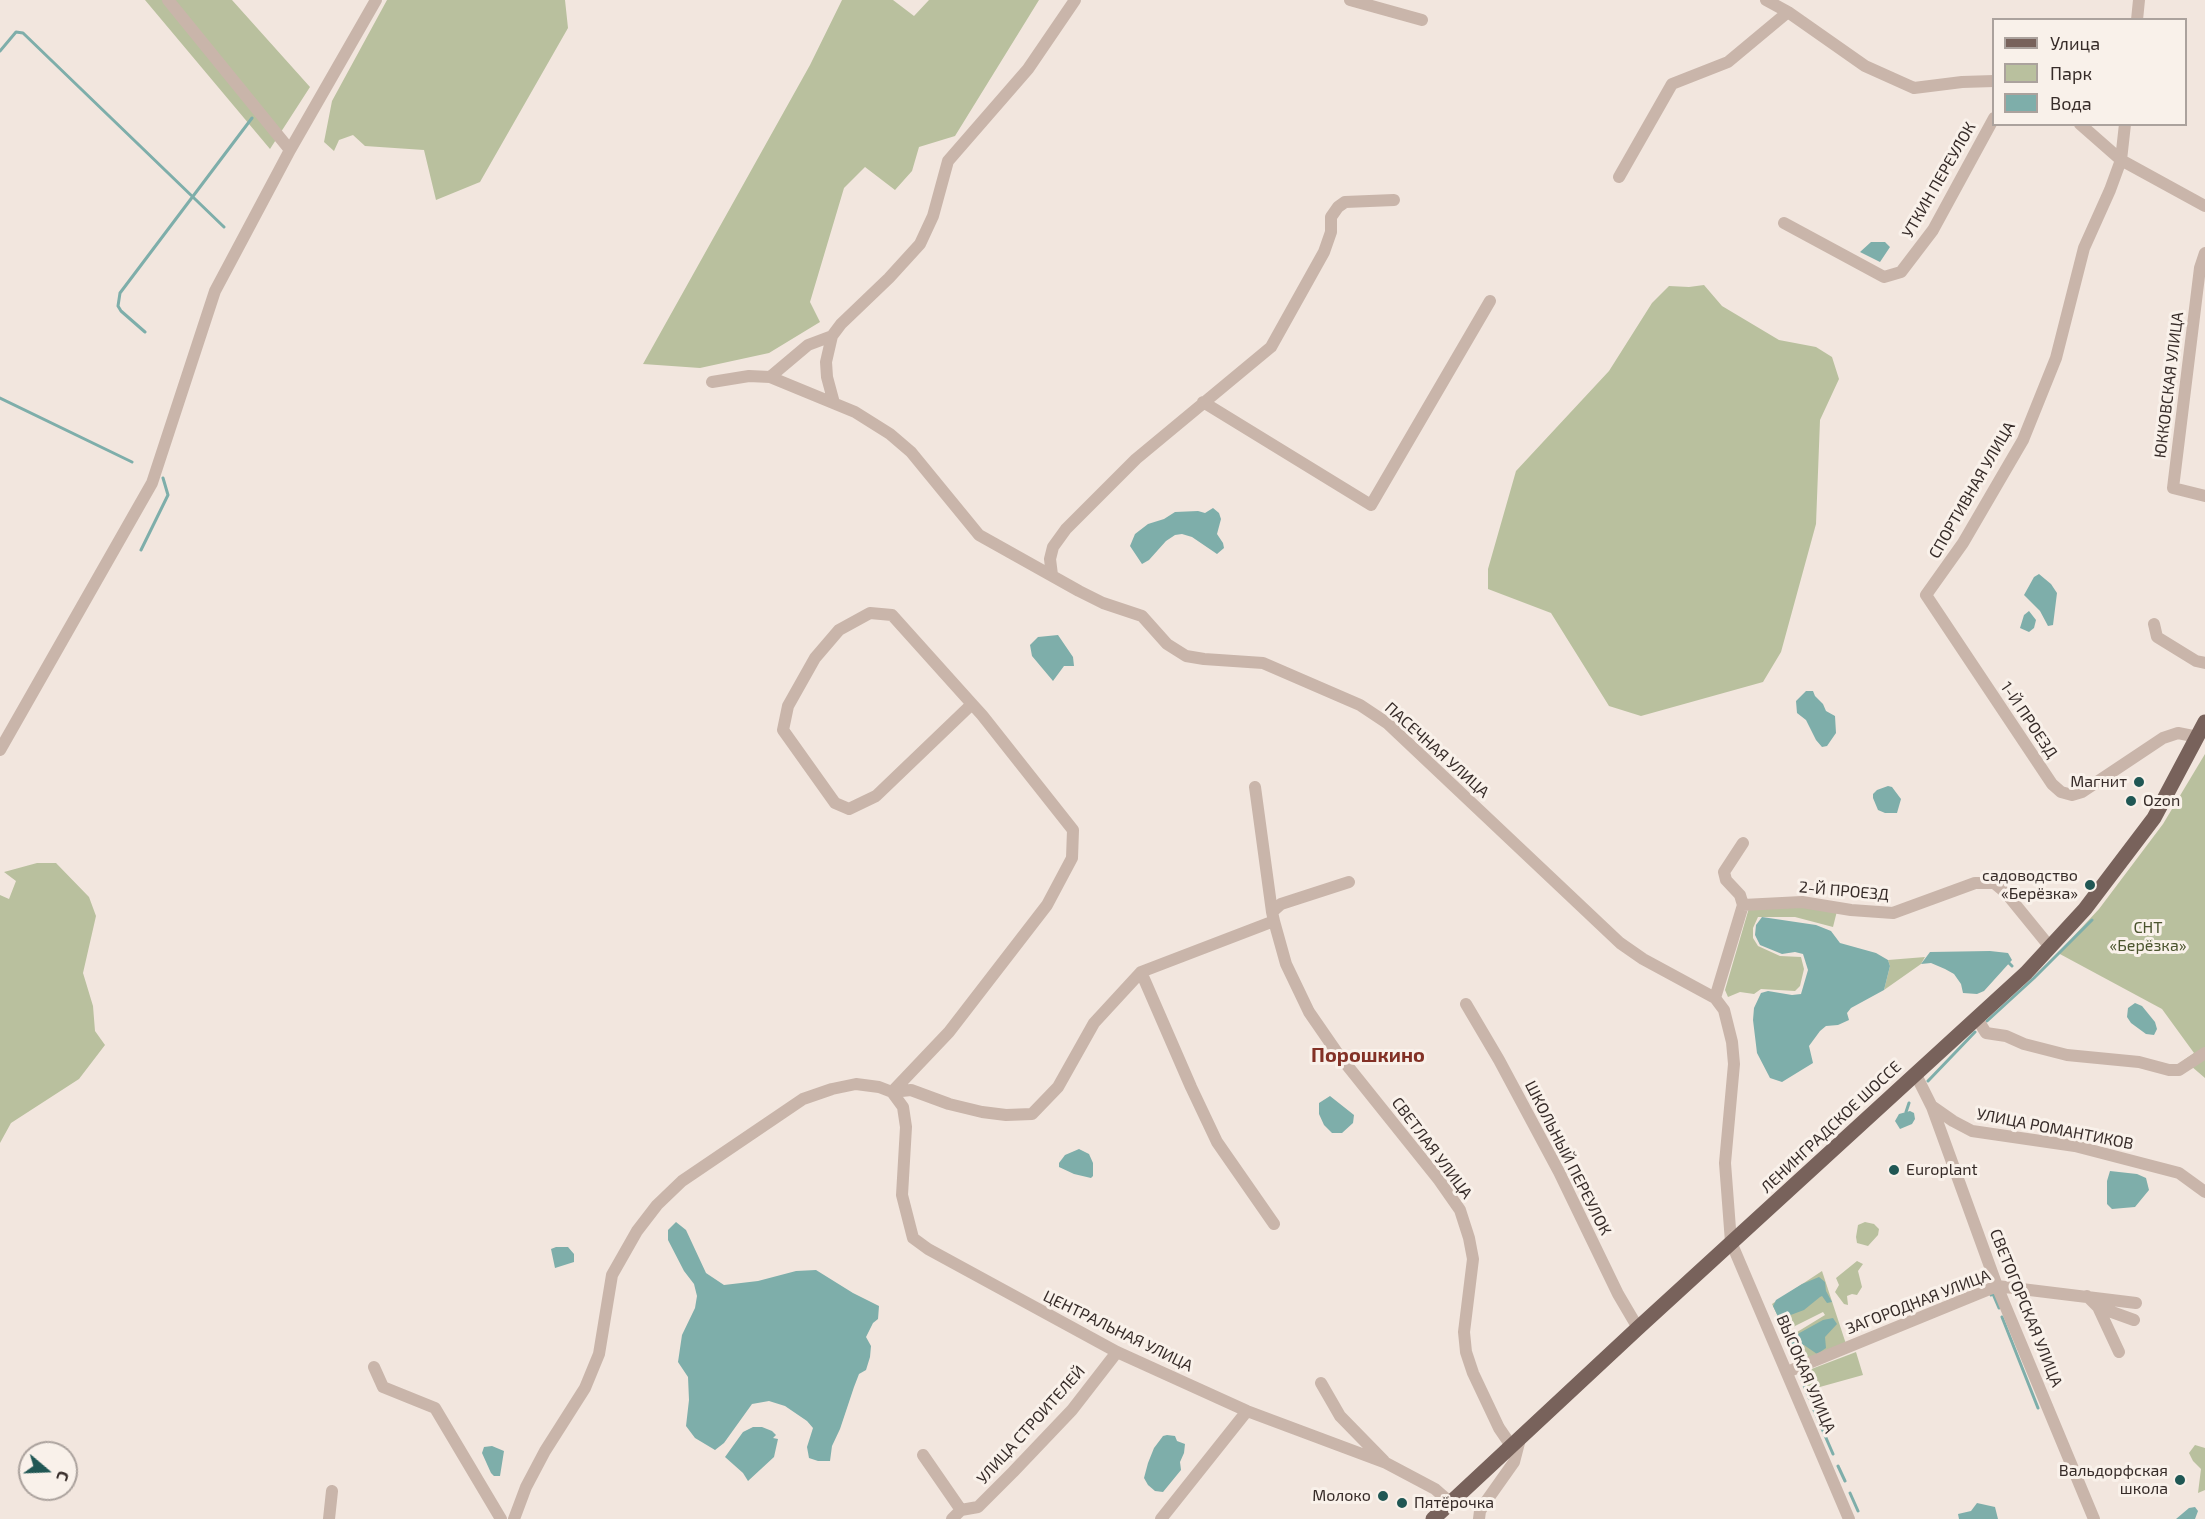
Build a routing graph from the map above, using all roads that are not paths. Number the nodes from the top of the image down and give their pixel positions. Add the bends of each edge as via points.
1 (168, 0) edge
2 (376, 0) edge
3 (1075, 0) edge
4 (1350, 0) edge
5 (1766, 0) edge
6 (2139, 0) edge
7 (1788, 12) junction
8 (2137, 18) edge
9 (1422, 20) dead end
10 (1992, 81) edge
11 (1992, 122) edge
12 (2082, 126) edge
13 (2125, 126) edge
14 (290, 150) junction
15 (2121, 160) junction
16 (1619, 177) dead end
17 (1394, 200) dead end
18 (2205, 206) edge
19 (1784, 224) dead end
20 (2205, 253) edge
21 (1490, 301) dead end
22 (832, 336) junction
23 (770, 377) junction
24 (712, 382) dead end
25 (1203, 402) junction
26 (834, 403) junction
27 (2205, 496) edge
28 (1052, 575) junction
29 (1926, 595) joint
30 (2154, 624) dead end
31 (2205, 663) edge
32 (972, 704) junction
33 (2205, 722) edge
34 (2198, 737) junction
35 (0, 750) edge
36 (1254, 787) dead end
37 (1743, 843) dead end
38 (1349, 882) dead end
39 (1743, 905) junction
40 (1273, 917) junction
41 (2050, 947) junction
42 (1141, 972) junction
43 (1715, 998) junction
44 (1466, 1004) dead end
45 (1976, 1017) junction
46 (2205, 1053) edge
47 (1916, 1073) junction
48 (892, 1092) junction
49 (1932, 1107) junction
50 (2205, 1192) edge
51 (1274, 1224) dead end
52 (1731, 1242) junction
53 (1997, 1286) junction
54 (2087, 1296) junction
55 (2136, 1303) dead end
56 (2098, 1307) junction
57 (2134, 1320) dead end
58 (1638, 1328) junction
59 (1117, 1352) junction
60 (2119, 1352) dead end
61 (374, 1367) dead end
62 (1787, 1372) junction
63 (1321, 1383) dead end
64 (1247, 1411) junction
65 (1516, 1443) junction
66 (923, 1455) dead end
67 (1386, 1463) junction
68 (332, 1491) dead end
69 (1451, 1503) junction
70 (961, 1510) junction
71 (329, 1519) edge
72 (501, 1519) edge
73 (514, 1519) edge
74 (952, 1519) edge
75 (1161, 1519) edge
76 (1433, 1519) edge
77 (1479, 1519) edge
78 (1849, 1519) edge
79 (2094, 1519) edge

1 - 14 street
2 - 14 street
3 - 22 street via 1028,69 948,161 933,216 920,244
4 - 9 street
5 - 7 street
6 - 8 street
7 - 10 street via 1865,66 1914,88
7 - 16 street via 1728,62 1672,84
11 - 19 street, УТКИН ПЕРЕУЛОК via 1933,230 1901,272 1884,277
12 - 15 street
13 - 15 street, СПОРТИВНАЯ УЛИЦА
14 - 35 street via 215,291 152,483
15 - 18 street
15 - 29 street, СПОРТИВНАЯ УЛИЦА via 2084,248 2056,358 2023,440 1963,543
17 - 25 street via 1345,202 1338,207 1324,252 1271,347
20 - 27 street, ЮККОВСКАЯ УЛИЦА via 2173,488
21 - 25 street via 1371,505
22 - 23 street via 808,345
22 - 26 street via 826,362
23 - 24 street, ПАСЕЧНАЯ УЛИЦА
23 - 26 street, ПАСЕЧНАЯ УЛИЦА
25 - 28 street via 1137,459 1066,529 1053,547
26 - 28 street, ПАСЕЧНАЯ УЛИЦА via 890,434 911,452 979,535
28 - 43 street, ПАСЕЧНАЯ УЛИЦА via 1103,603 1142,616 1167,644 1186,656 1263,663 1366,709 1387,723 1620,943
29 - 34 street, 1-Й ПРОЕЗД via 2061,792 2082,792 2163,738 2178,733
30 - 31 street via 2157,637
32 - 32 street via 876,796 849,808 835,803 783,730 788,706 815,658 839,630 870,613 892,615
32 - 48 street via 1073,830 1072,858 1047,905 949,1032
33 - 34 main road, ЛЕНИНГРАДСКОЕ ШОССЕ
34 - 41 main road, ЛЕНИНГРАДСКОЕ ШОССЕ via 2154,818 2104,885
36 - 40 street, СВЕТЛАЯ УЛИЦА
37 - 39 street via 1724,872
38 - 40 street via 1281,904
39 - 41 street, 2-Й ПРОЕЗД via 1802,902 1893,913 1975,883 1994,883
39 - 43 street
40 - 42 street
40 - 65 street, СВЕТЛАЯ УЛИЦА via 1287,964 1310,1012 1338,1054 1460,1210 1473,1259 1464,1332 1466,1352 1499,1428
41 - 45 main road, ЛЕНИНГРАДСКОЕ ШОССЕ
42 - 48 street via 1094,1023 1058,1087 1032,1114 982,1112 910,1090
42 - 51 street via 1217,1142
43 - 52 street via 1724,1010 1734,1064 1725,1163
44 - 58 street, ШКОЛЬНЫЙ ПЕРЕУЛОК via 1554,1162
45 - 46 street via 1986,1033 2067,1055 2179,1070
45 - 47 main road, ЛЕНИНГРАДСКОЕ ШОССЕ
47 - 49 street, СВЕТОГОРСКАЯ УЛИЦА
47 - 52 main road, ЛЕНИНГРАДСКОЕ ШОССЕ
48 - 59 street, ЦЕНТРАЛЬНАЯ УЛИЦА via 903,1107 906,1127 902,1195 913,1238
48 - 73 street via 856,1084 803,1100 682,1180 657,1205 612,1275 599,1354 585,1388 545,1450
49 - 50 street, УЛИЦА РОМАНТИКОВ via 1972,1131 2075,1146 2168,1170 2179,1173
49 - 53 street, СВЕТОГОРСКАЯ УЛИЦА
52 - 58 main road, ЛЕНИНГРАДСКОЕ ШОССЕ
52 - 62 street, ВЫСОКАЯ УЛИЦА
53 - 54 street, ЗАГОРОДНАЯ УЛИЦА
53 - 62 street, ЗАГОРОДНАЯ УЛИЦА
53 - 79 street, СВЕТОГОРСКАЯ УЛИЦА
54 - 55 street, ЗАГОРОДНАЯ УЛИЦА
54 - 56 street
56 - 57 street
56 - 60 street
58 - 65 main road, ЛЕНИНГРАДСКОЕ ШОССЕ
59 - 64 street, ЦЕНТРАЛЬНАЯ УЛИЦА
59 - 70 street, УЛИЦА СТРОИТЕЛЕЙ via 1072,1410 1013,1472 978,1507
61 - 72 street via 383,1387 435,1408
62 - 78 street, ВЫСОКАЯ УЛИЦА
63 - 67 street via 1340,1416
64 - 67 street, ЦЕНТРАЛЬНАЯ УЛИЦА
64 - 75 street
65 - 69 main road, ЛЕНИНГРАДСКОЕ ШОССЕ
65 - 77 street via 1514,1462 1480,1511
66 - 70 street
67 - 69 street, ЦЕНТРАЛЬНАЯ УЛИЦА via 1435,1489
68 - 71 street
69 - 76 main road, ЛЕНИНГРАДСКОЕ ШОССЕ
70 - 74 street

